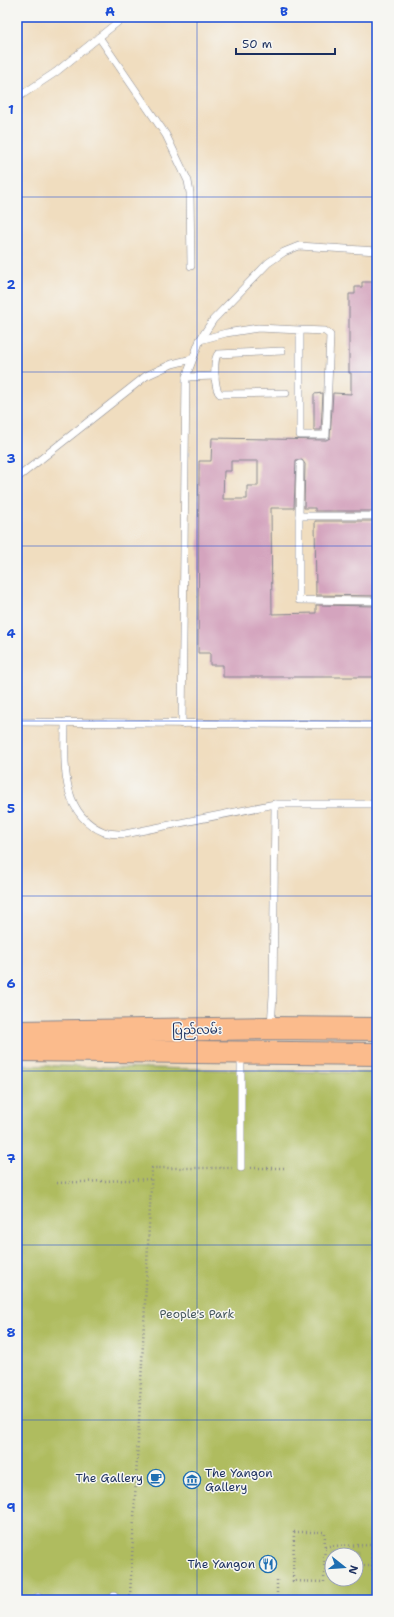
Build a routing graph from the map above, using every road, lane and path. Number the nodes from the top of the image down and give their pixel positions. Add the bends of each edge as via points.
1 (124, 17) edge
2 (99, 38) junction
3 (17, 98) edge
4 (377, 251) edge
5 (191, 266) dead end
6 (300, 330) junction
7 (200, 340) junction
8 (282, 351) dead end
9 (192, 359) junction
10 (215, 376) junction
11 (186, 377) junction
12 (286, 393) dead end
13 (300, 464) dead end
14 (17, 478) edge
15 (299, 516) junction
16 (377, 516) edge
17 (377, 601) edge
18 (17, 722) edge
19 (65, 722) junction
20 (182, 724) junction
21 (377, 725) edge
22 (275, 804) junction
23 (377, 804) edge
24 (271, 1028) junction
25 (377, 1029) edge
26 (22, 1031) edge
27 (17, 1050) edge
28 (241, 1052) junction
29 (377, 1054) edge
30 (241, 1168) junction
31 (284, 1168) dead end
32 (151, 1179) junction
33 (57, 1183) dead end
34 (377, 1530) edge
35 (372, 1545) junction
36 (325, 1546) joint
37 (364, 1566) edge
38 (371, 1566) junction
39 (277, 1580) dead end
40 (324, 1582) edge
41 (377, 1589) edge
42 (130, 1596) dead end
43 (277, 1600) edge

1 - 2 lane
2 - 3 lane via 56,72
2 - 5 lane via 166,136 188,181
4 - 7 lane via 299,246 284,252 268,263 213,320
6 - 6 lane via 300,435 326,435 330,335 325,331
6 - 7 lane via 258,328
7 - 9 lane
8 - 10 lane via 218,354 215,358
9 - 11 lane
9 - 14 lane via 172,364 146,376
10 - 11 lane
10 - 12 lane via 217,392 220,394
11 - 20 lane
13 - 15 lane
15 - 16 lane
15 - 17 lane via 299,600
18 - 19 lane
19 - 20 lane
19 - 22 lane via 67,784 72,799 78,813 104,832 125,834
20 - 21 lane
22 - 23 lane
22 - 24 lane
24 - 25 highway, ပြည်လမ်း
24 - 26 highway, ပြည်လမ်း
27 - 28 highway, ပြည်လမ်း
28 - 29 highway, ပြည်လမ်း
28 - 30 lane
30 - 31 path
30 - 32 path via 152,1168
32 - 33 path
32 - 42 path
34 - 35 path
35 - 36 path
35 - 38 path
36 - 40 path via 325,1532 294,1532 293,1581
37 - 38 path
38 - 41 path
39 - 43 path

